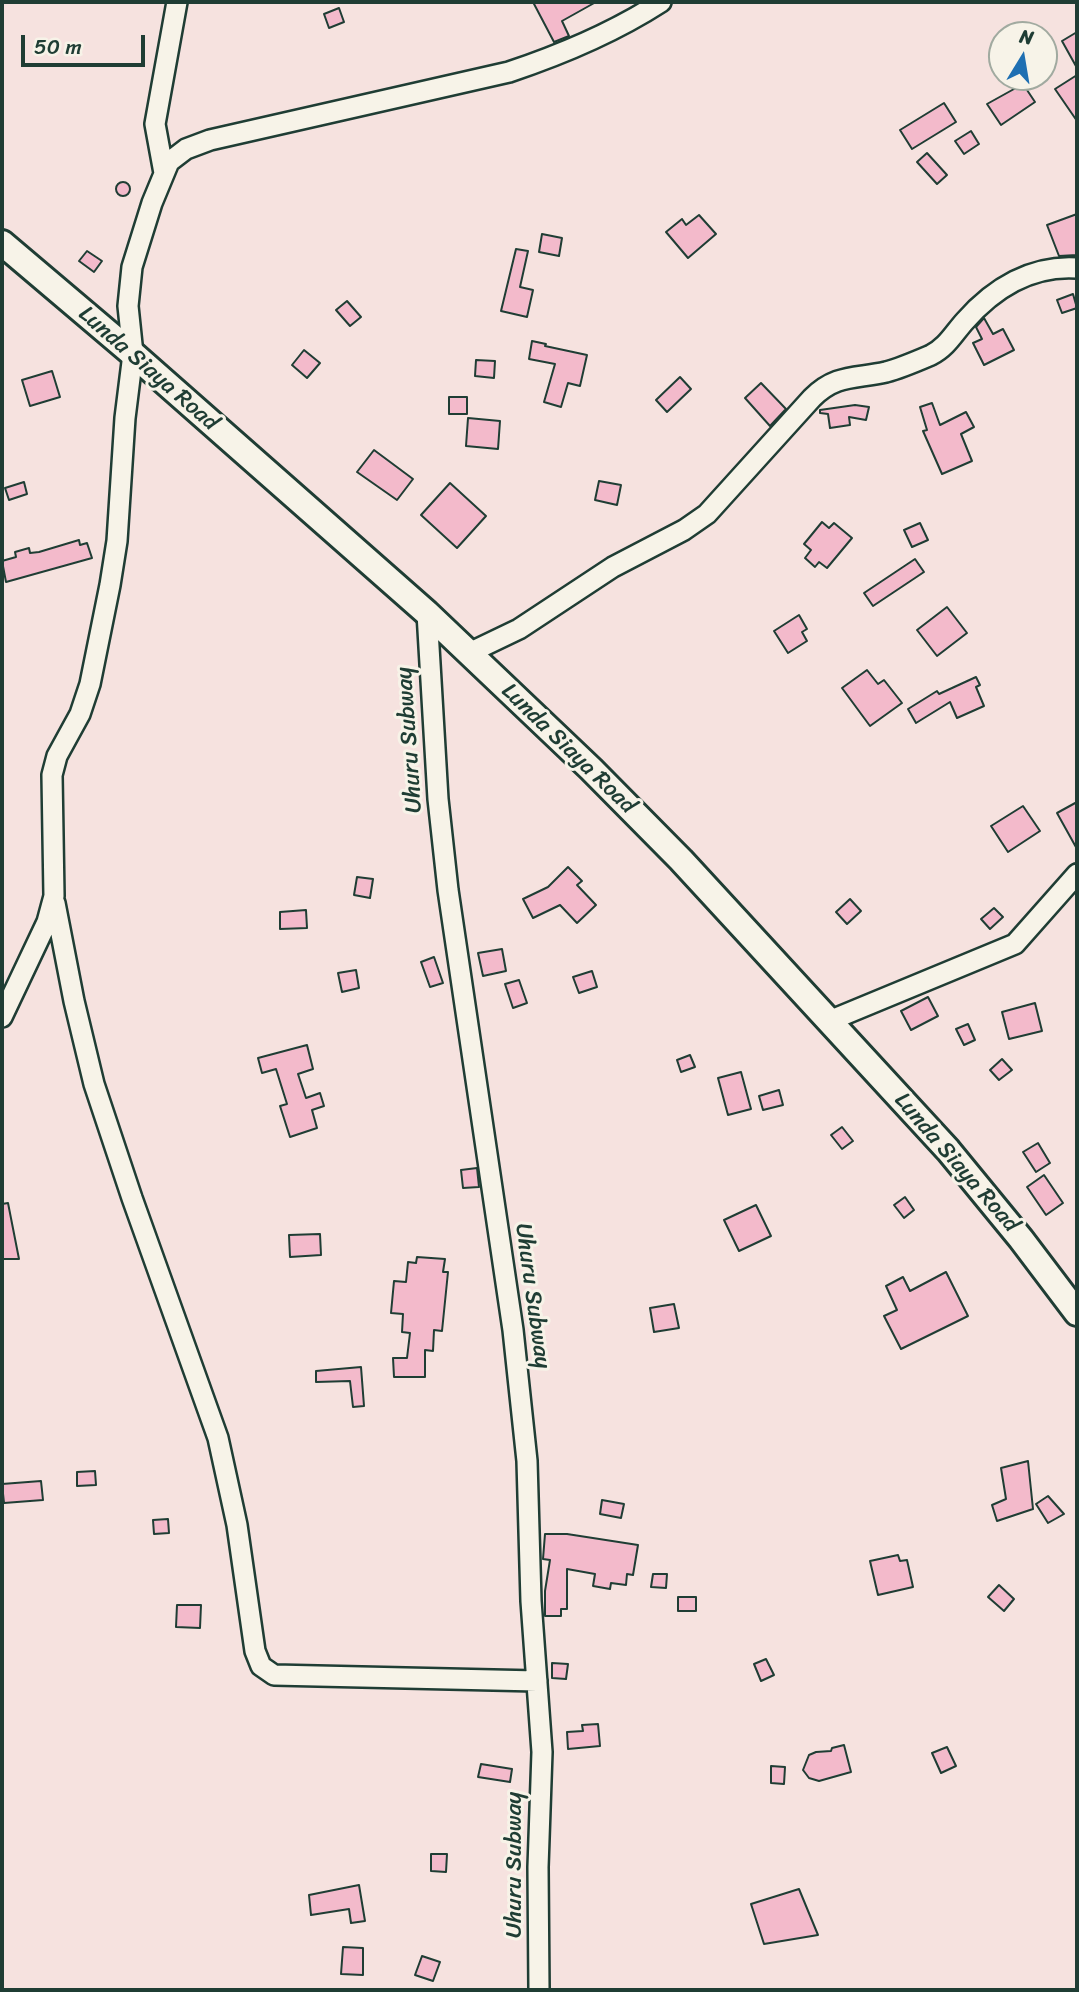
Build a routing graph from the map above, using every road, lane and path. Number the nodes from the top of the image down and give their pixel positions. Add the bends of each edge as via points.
1 (177, 2) edge
2 (661, 2) edge
3 (164, 173) junction
4 (2, 243) edge
5 (1077, 268) edge
6 (133, 354) junction
7 (427, 613) junction
8 (469, 653) junction
9 (1077, 874) edge
10 (54, 895) junction
11 (2, 1017) edge
12 (829, 1021) junction
13 (1077, 1313) edge
14 (537, 1681) junction
15 (539, 1990) edge

1 - 3 street via 155,124
2 - 3 street via 600,38 540,62 210,140 175,155
3 - 6 street via 132,267 128,306
4 - 6 main road, Lunda Siaya Road
5 - 8 street via 1040,270 1000,289 934,353 886,372 832,382 701,519
6 - 7 main road, Lunda Siaya Road
6 - 10 street via 110,585 90,684 52,775
7 - 8 main road, Lunda Siaya Road
7 - 14 street, Uhuru Subway via 448,890 521,1393
8 - 12 main road, Lunda Siaya Road via 681,860
9 - 12 street via 1015,944
10 - 11 street via 47,922
10 - 14 street via 94,1084 218,1438 261,1666 274,1675
12 - 13 main road, Lunda Siaya Road via 948,1150
14 - 15 street, Uhuru Subway via 541,1752

